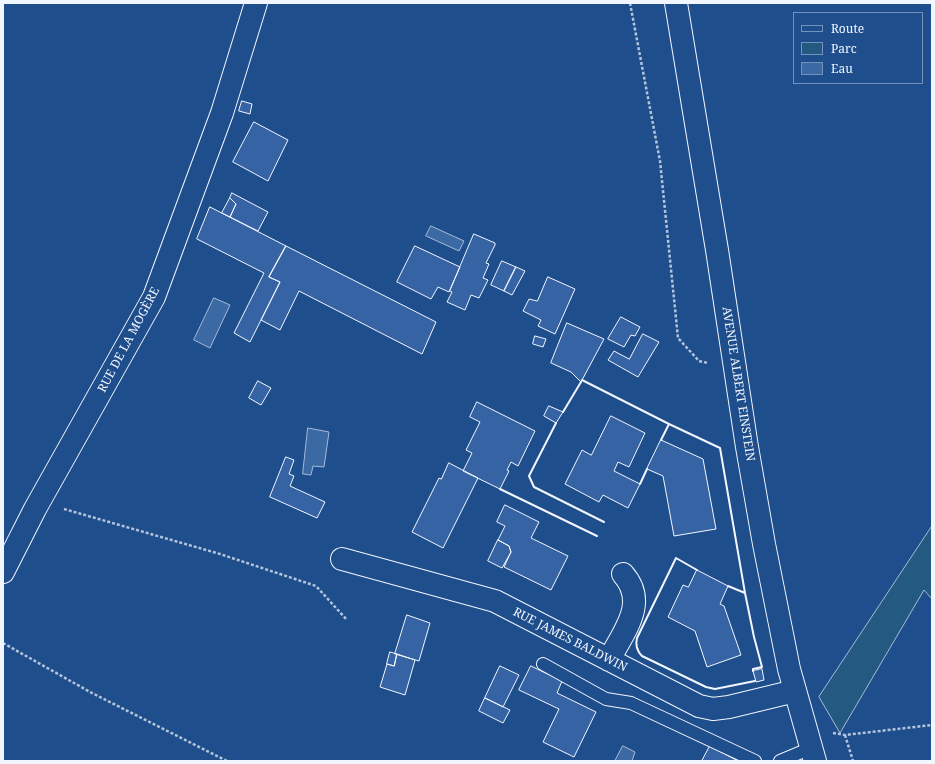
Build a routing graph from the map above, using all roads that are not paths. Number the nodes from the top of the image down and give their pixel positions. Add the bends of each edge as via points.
1 (256, 3) edge
2 (676, 3) edge
3 (342, 559) dead end
4 (3, 572) edge
5 (623, 574) dead end
6 (609, 660) junction
7 (543, 664) dead end
8 (794, 691) junction
9 (813, 754) edge
10 (756, 761) edge
11 (780, 761) edge

1 - 4 street, RUE DE LA MOGÈRE via 222,113 154,297 35,509
2 - 8 street, AVENUE ALBERT EINSTEIN via 764,544
3 - 6 street, RUE JAMES BALDWIN via 495,601
5 - 6 street via 633,590 635,603 632,615
6 - 8 street, RUE JAMES BALDWIN via 700,706 712,709
7 - 10 lane via 606,699 631,703
8 - 9 street, AVENUE ALBERT EINSTEIN
9 - 11 lane

